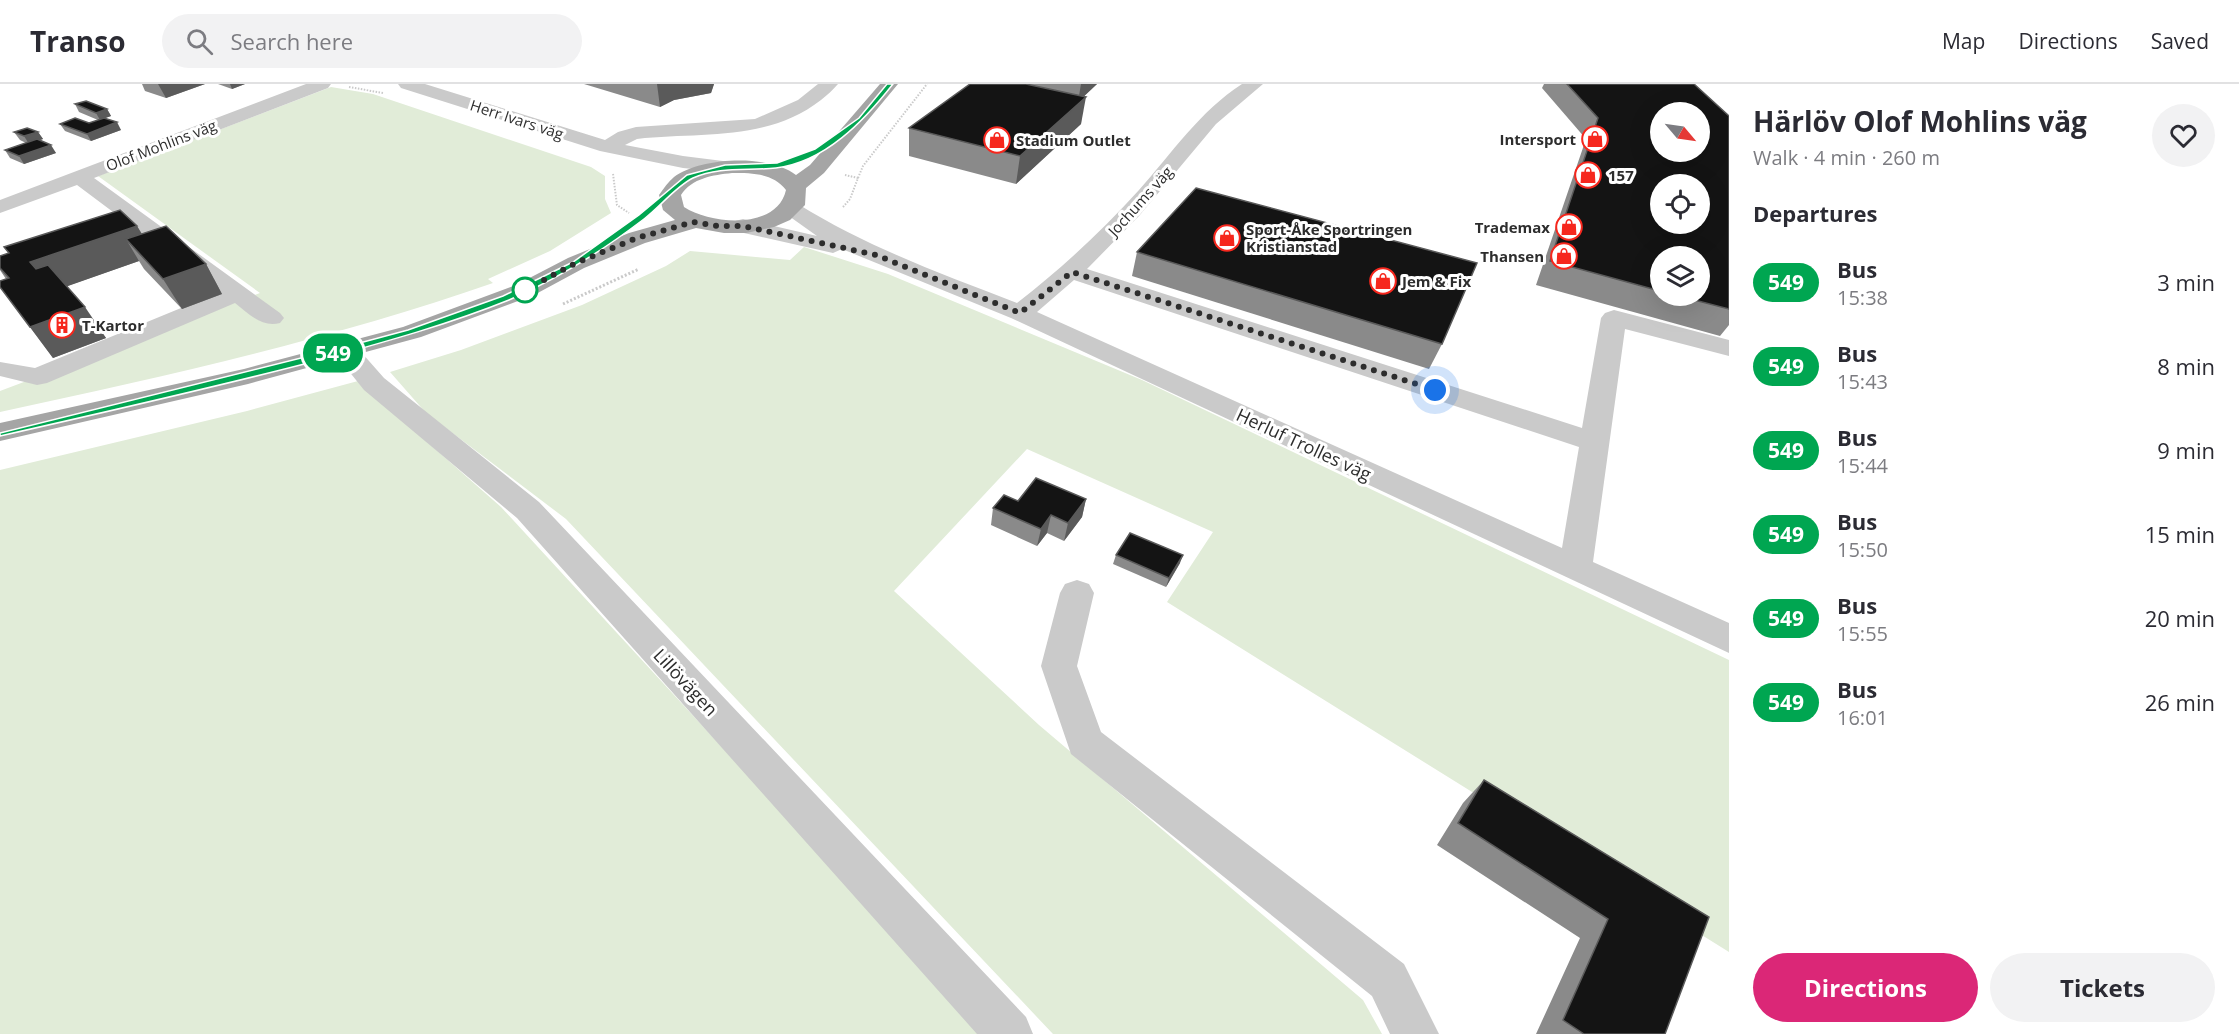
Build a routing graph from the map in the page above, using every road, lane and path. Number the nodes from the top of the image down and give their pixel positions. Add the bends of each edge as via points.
1 (322, 84) edge
2 (407, 84) edge
3 (466, 84) edge
4 (828, 84) edge
5 (890, 84) edge
6 (927, 84) edge
7 (1254, 84) edge
8 (440, 94) junction
9 (861, 120) junction
10 (607, 147) junction
11 (628, 153) junction
12 (732, 167) junction
13 (754, 168) junction
14 (79, 177) junction
15 (858, 178) dead end
16 (795, 186) junction
17 (675, 189) junction
18 (0, 207) edge
19 (790, 209) junction
20 (693, 222) junction
21 (743, 226) junction
22 (876, 255) junction
23 (576, 263) junction
24 (1072, 272) junction
25 (239, 293) junction
26 (1020, 313) junction
27 (271, 318) dead end
28 (1729, 348) edge
29 (345, 350) junction
30 (4, 369) dead end
31 (0, 432) edge
32 (1594, 442) junction
33 (1575, 568) junction
34 (1077, 593) dead end
35 (1729, 639) edge
36 (1009, 1034) edge
37 (1416, 1034) edge

1 - 14 street, Olof Mohlins väg
2 - 8 street, Herr Ivars väg
3 - 8 street
4 - 10 street via 801,108 775,120 718,131 636,133
5 - 9 main road
6 - 15 path via 862,166
7 - 24 street, Jochums väg via 1236,95 1210,121 1101,245
8 - 10 street, Herr Ivars väg
9 - 13 main road via 801,159
9 - 16 main road via 817,169
10 - 11 street, Herr Ivars väg
11 - 12 street, Herr Ivars väg
11 - 17 street, Herr Ivars väg via 660,166
12 - 13 main road
12 - 17 main road via 703,172
13 - 16 main road via 780,174
14 - 18 street, Olof Mohlins väg
14 - 25 street
16 - 19 main road via 797,198
17 - 20 main road via 674,210
17 - 23 main road
19 - 21 main road via 767,221
19 - 22 street, Herluf Trolles väg via 833,236
20 - 21 main road
20 - 23 main road via 637,238
21 - 22 street, Herluf Trolles väg
22 - 26 street, Herluf Trolles väg
23 - 29 main road via 525,290 470,312
24 - 26 street, Jochums väg
24 - 32 street
25 - 27 street
25 - 30 street via 36,377
26 - 33 street, Herluf Trolles väg
28 - 32 street via 1614,318
29 - 31 main road
29 - 36 street, Lillövägen via 374,384 528,510
32 - 33 street
33 - 35 street, Herluf Trolles väg
34 - 37 street via 1059,666 1085,742 1388,980

